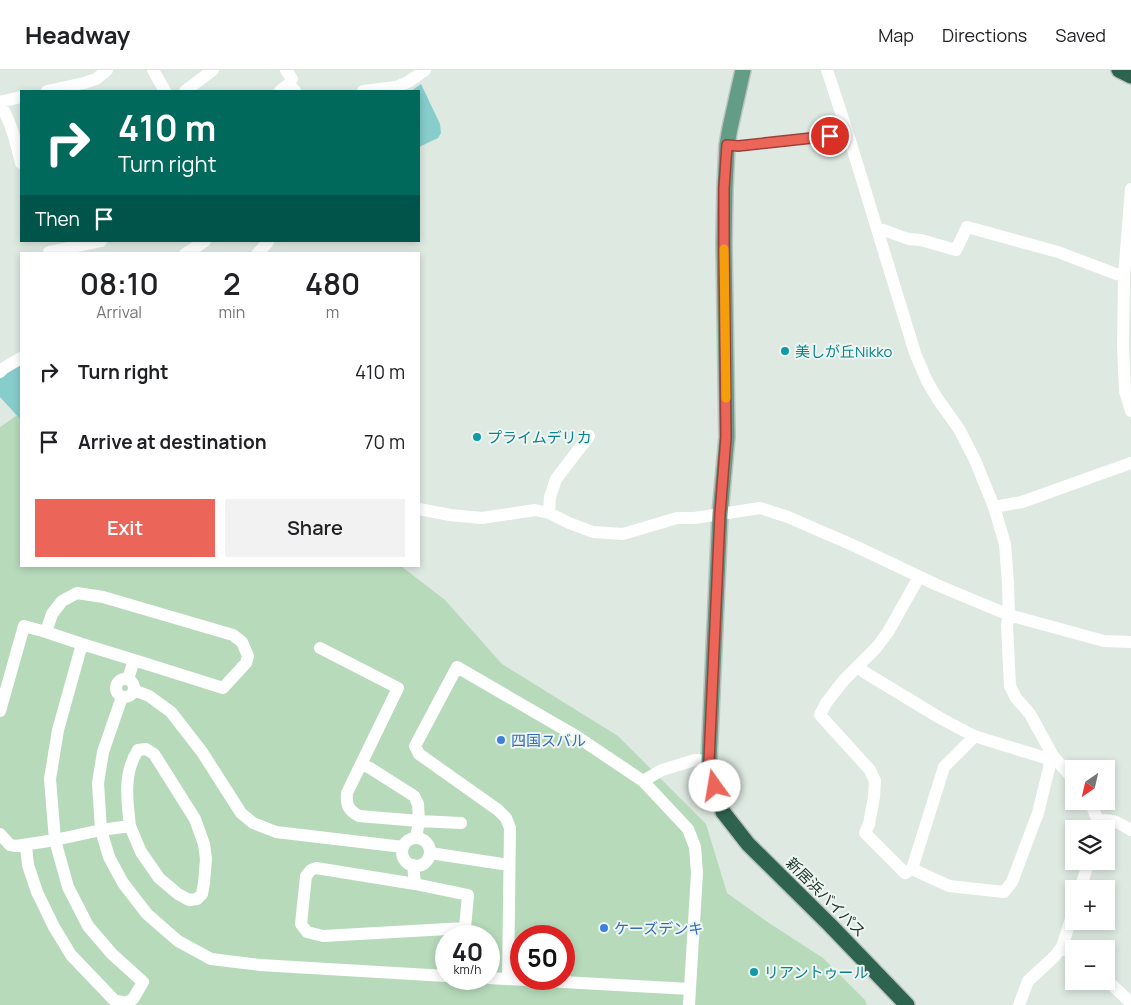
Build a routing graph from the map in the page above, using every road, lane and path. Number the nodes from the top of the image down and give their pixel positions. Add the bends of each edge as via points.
1 (107, 70) edge
2 (153, 70) edge
3 (213, 70) edge
4 (286, 70) edge
5 (425, 70) edge
6 (742, 70) edge
7 (827, 70) edge
8 (1119, 70) edge
9 (1131, 76) edge
10 (288, 89) edge
11 (53, 90) edge
12 (164, 90) edge
13 (186, 90) edge
14 (371, 90) edge
15 (20, 98) edge
16 (2, 110) edge
17 (848, 134) junction
18 (727, 145) junction
19 (20, 155) edge
20 (1131, 189) edge
21 (878, 231) junction
22 (94, 242) edge
23 (203, 242) edge
24 (268, 242) edge
25 (47, 249) edge
26 (188, 252) edge
27 (259, 252) edge
28 (1124, 276) junction
29 (20, 359) edge
30 (0, 372) edge
31 (1131, 411) edge
32 (589, 436) dead end
33 (1131, 463) edge
34 (420, 505) edge
35 (994, 507) junction
36 (420, 509) edge
37 (433, 512) junction
38 (549, 513) junction
39 (720, 514) junction
40 (919, 577) junction
41 (1009, 615) junction
42 (46, 632) junction
43 (1131, 642) edge
44 (82, 644) junction
45 (320, 648) dead end
46 (134, 660) junction
47 (858, 666) junction
48 (131, 684) junction
49 (0, 711) edge
50 (974, 736) junction
51 (1051, 757) junction
52 (709, 761) junction
53 (361, 764) junction
54 (1065, 771) edge
55 (643, 781) junction
56 (723, 812) joint
57 (418, 821) junction
58 (1115, 821) edge
59 (461, 823) dead end
60 (130, 826) junction
61 (102, 830) junction
62 (1131, 830) edge
63 (0, 834) edge
64 (416, 838) junction
65 (55, 840) junction
66 (26, 846) junction
67 (403, 848) junction
68 (430, 853) junction
69 (413, 865) junction
70 (509, 865) junction
71 (912, 868) junction
72 (415, 884) junction
73 (1067, 930) edge
74 (1062, 947) junction
75 (1065, 949) edge
76 (435, 975) edge
77 (500, 979) edge
78 (508, 979) junction
79 (1115, 987) edge
80 (690, 989) junction
81 (1131, 1003) edge
82 (689, 1005) edge
83 (906, 1005) edge
84 (1019, 1005) edge

1 - 11 street via 84,84
2 - 12 street
3 - 13 street
4 - 10 street via 292,78
5 - 14 street via 396,87
6 - 18 main road
7 - 17 street
8 - 9 highway
15 - 16 street
16 - 19 street via 13,130
17 - 18 street
17 - 21 street
18 - 39 main road via 724,188 726,437
20 - 28 street
21 - 28 street via 956,250 967,226 1058,252
21 - 35 street via 915,354 927,381 975,460
22 - 25 street
23 - 26 street
24 - 27 street
28 - 31 street via 1125,391
29 - 30 street
32 - 38 street via 556,479
33 - 35 street via 1022,502
34 - 37 street
35 - 41 street via 1006,544
36 - 37 street
37 - 38 street via 482,518 535,510
38 - 39 street via 593,532 623,534 677,518
39 - 40 street via 760,508 857,547
39 - 52 main road
40 - 41 street
40 - 47 street via 888,632
41 - 43 street via 1104,641
41 - 51 street via 1010,686 1030,714
42 - 44 street
42 - 46 street via 52,614 62,601 77,593 103,596 232,635 242,642 248,656 246,663 223,688
42 - 49 street via 24,626
44 - 46 street
44 - 65 street via 58,730 50,779
45 - 53 street via 398,688
46 - 48 street
47 - 50 street
47 - 71 street via 826,703 820,715 870,770 876,781 865,833 905,873
48 - 61 street via 122,678 116,686 122,697 103,752 98,783
48 - 67 street via 171,712 202,752 241,814 254,823 276,832
50 - 51 street
50 - 71 street via 944,767
51 - 54 street
51 - 71 street via 1038,813 1012,882 1004,892 949,886
52 - 55 street via 695,760 662,770
52 - 56 main road
53 - 57 street via 414,796 418,804
53 - 57 street via 347,793 346,802 351,812 359,816
55 - 70 street via 576,736 457,667 415,746 419,754 506,818 510,828
55 - 80 street via 688,829 694,847 697,873
56 - 83 highway, 新居浜バイパス via 748,844
57 - 59 street
57 - 64 street
58 - 62 street
60 - 60 street via 128,773 138,750 146,749 154,754 200,832 206,858 202,894 197,899 189,900 178,894 159,878 141,852
60 - 61 street
61 - 65 street
61 - 76 street via 108,857 147,914 178,941 211,959
63 - 66 street via 10,844
64 - 67 street
64 - 68 street via 428,844
65 - 66 street
65 - 66 street via 68,887 88,926 143,982 133,999 126,1003 114,1000 71,954 37,892
67 - 69 street via 405,860
68 - 69 street via 422,864
68 - 70 street
69 - 72 street
70 - 78 street
72 - 72 street via 468,895 464,928 323,936 307,932 300,924 306,876 316,868
73 - 74 street
74 - 75 street
74 - 84 street via 1028,981
77 - 78 street
78 - 80 street
79 - 81 street
80 - 82 street

